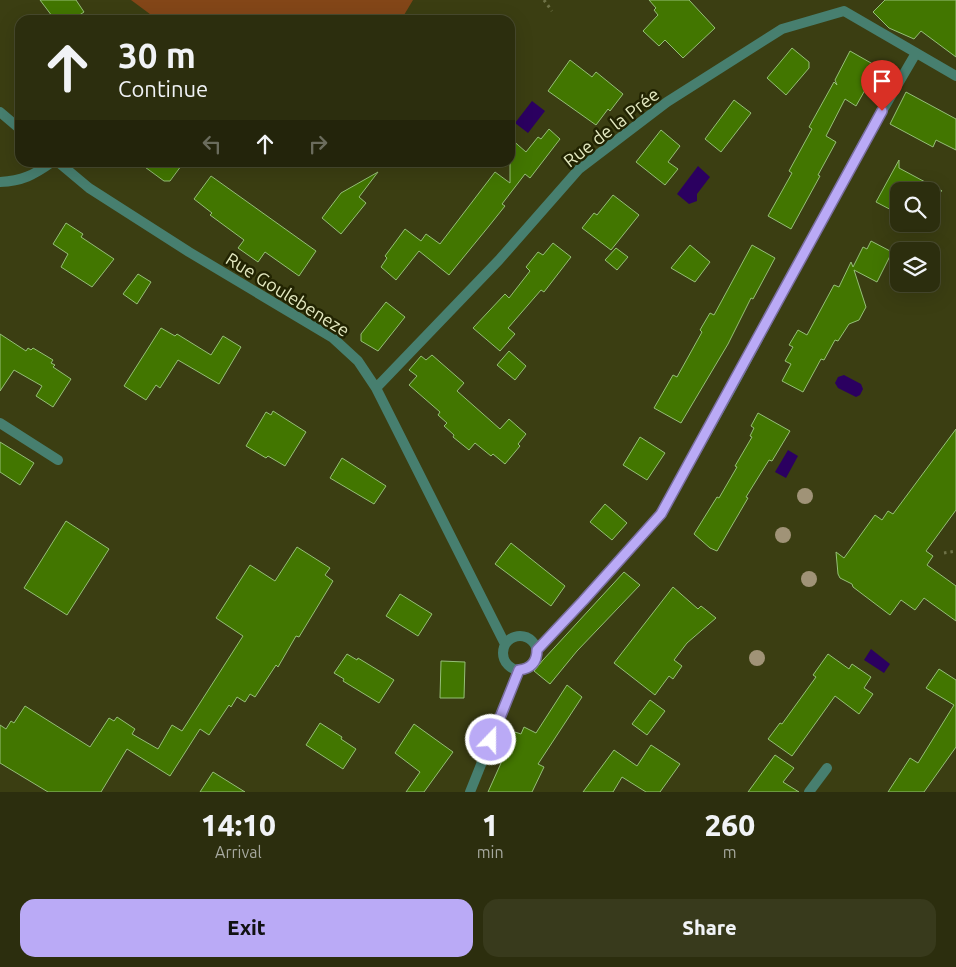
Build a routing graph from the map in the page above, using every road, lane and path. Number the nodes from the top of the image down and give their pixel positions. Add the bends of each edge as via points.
1 (544, 0) edge
2 (552, 11) dead end
3 (916, 53) junction
4 (956, 76) edge
5 (0, 112) edge
6 (15, 126) edge
7 (45, 167) edge
8 (64, 167) edge
9 (0, 182) edge
10 (376, 388) junction
11 (0, 423) edge
12 (58, 460) dead end
13 (956, 552) edge
14 (944, 553) dead end
15 (504, 644) junction
16 (537, 650) junction
17 (519, 670) junction
18 (827, 768) dead end
19 (470, 792) edge
20 (809, 792) edge

1 - 2 path
3 - 4 street
3 - 10 street, Rue de la Prée via 844,11 782,29 668,102 579,169 499,260
3 - 16 street via 661,514
5 - 6 street
7 - 9 street via 35,174
8 - 10 street, Rue Goulebeneze via 89,188 333,338 358,361
10 - 15 street, Rue Goulebeneze
11 - 12 street
13 - 14 path
15 - 16 street via 514,636 520,636 531,640
15 - 17 street via 504,662
16 - 17 street via 533,665
17 - 19 street
18 - 20 street

